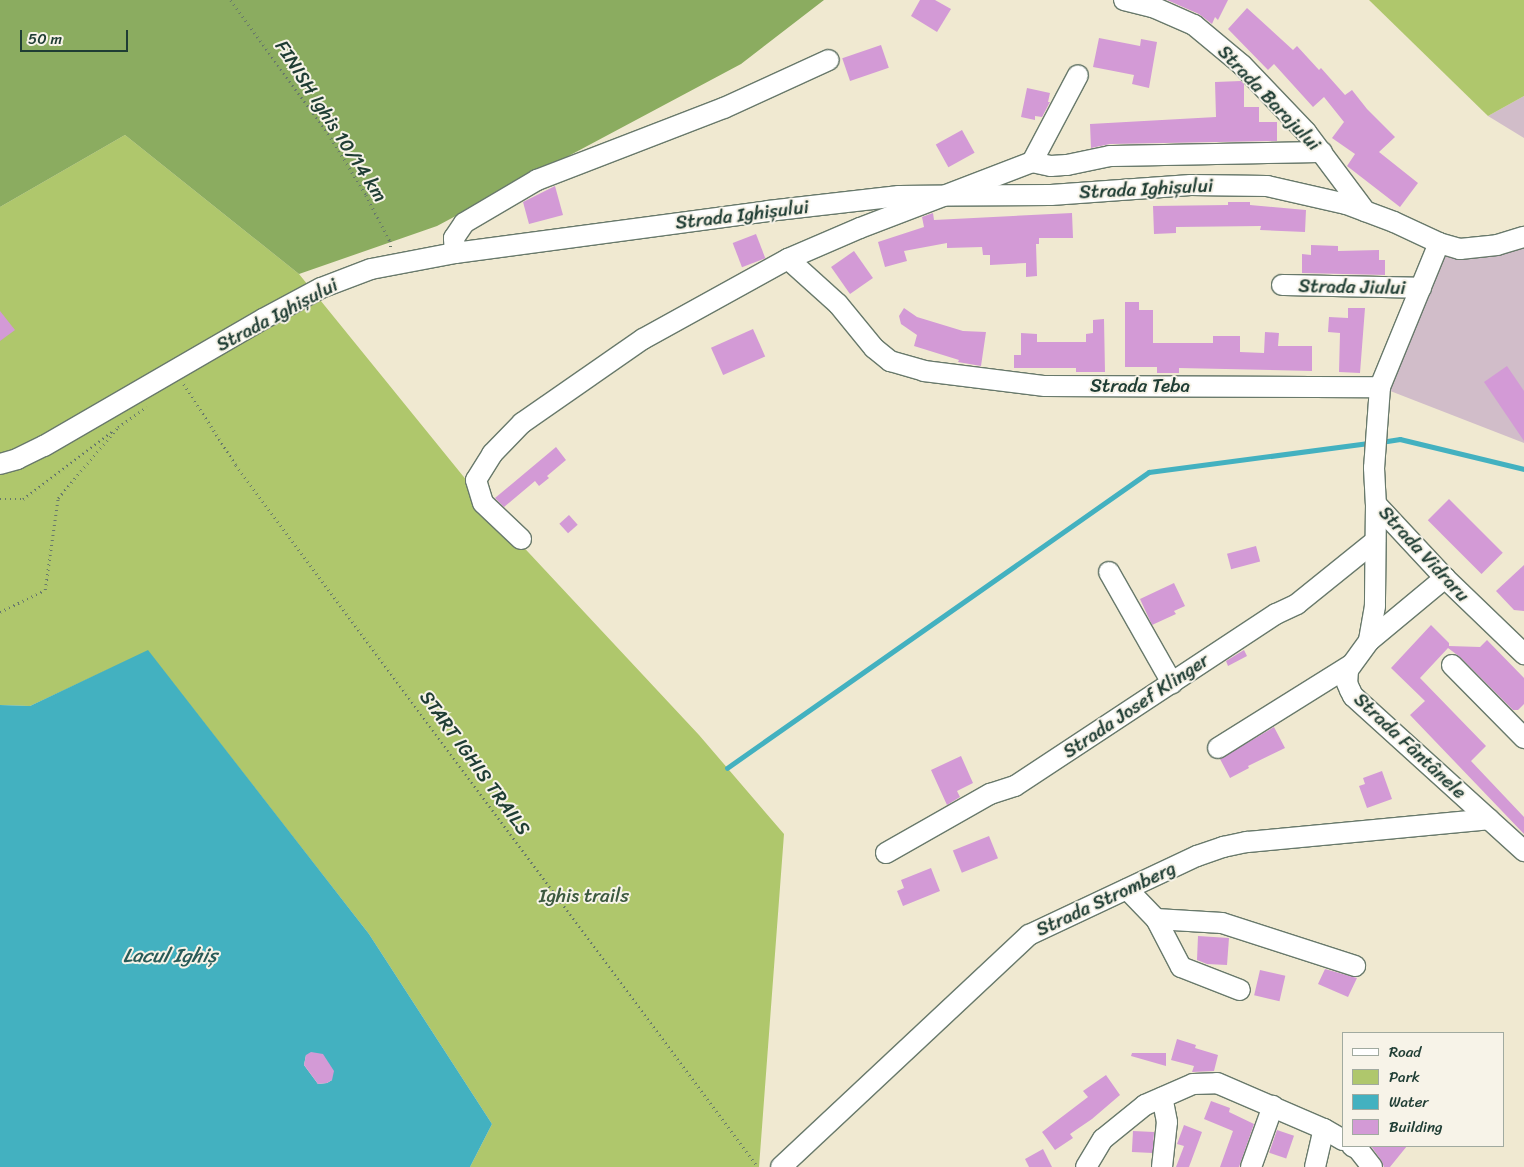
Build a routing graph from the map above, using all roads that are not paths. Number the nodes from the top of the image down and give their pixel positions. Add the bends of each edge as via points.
1 (1124, 0) edge
2 (829, 60) dead end
3 (1078, 75) dead end
4 (1322, 152) junction
5 (1032, 162) junction
6 (942, 196) junction
7 (1365, 211) junction
8 (1524, 237) edge
9 (1439, 243) junction
10 (455, 253) junction
11 (788, 259) junction
12 (1282, 285) dead end
13 (1421, 288) junction
14 (1379, 395) junction
15 (0, 464) edge
16 (1376, 504) junction
17 (521, 539) dead end
18 (1375, 541) junction
19 (1109, 572) dead end
20 (1445, 578) junction
21 (1369, 641) junction
22 (1524, 654) edge
23 (1351, 664) junction
24 (1452, 665) dead end
25 (1172, 683) junction
26 (1524, 738) edge
27 (1218, 748) dead end
28 (1489, 819) junction
29 (1524, 852) edge
30 (886, 853) dead end
31 (1127, 889) junction
32 (1156, 919) junction
33 (1355, 966) dead end
34 (1240, 990) dead end
35 (1162, 1097) junction
36 (1273, 1106) junction
37 (1324, 1129) junction
38 (1342, 1139) edge
39 (1354, 1147) edge
40 (781, 1167) edge
41 (1086, 1167) edge
42 (1162, 1167) edge
43 (1251, 1167) edge
44 (1315, 1167) edge
45 (1372, 1167) edge

1 - 4 street, Strada Barajului via 1194,25 1242,65
2 - 10 street via 724,108 537,180 464,223 454,238
3 - 5 street
4 - 5 street via 1110,156 1051,166
4 - 7 street, Strada Barajului
5 - 6 street
6 - 7 street, Strada Ighișului via 1051,194 1191,185 1267,186
6 - 10 street, Strada Ighișului via 899,196 777,210
6 - 11 street
7 - 9 street, Strada Ighișului
8 - 9 street, Strada Ighișului via 1478,248 1460,249
9 - 13 street
10 - 15 street, Strada Ighișului via 371,269 321,288 44,446
11 - 14 street, Strada Teba via 838,304 874,348 890,361 924,372 1045,386
11 - 17 street via 643,339 522,423 492,454 476,480 483,503
12 - 13 street, Strada Jiului
13 - 14 street
14 - 16 street, Strada Vidraru via 1374,468
16 - 18 street, Strada Fântânele
16 - 20 street, Strada Vidraru
18 - 21 street, Strada Fântânele via 1375,606
18 - 25 street, Strada Josef Klinger via 1297,604 1276,614
19 - 25 street
20 - 21 street
20 - 22 street, Strada Vidraru
21 - 23 street, Strada Fântânele
23 - 27 street
23 - 28 street, Strada Fântânele via 1348,683 1353,696
24 - 26 street
25 - 30 street, Strada Josef Klinger via 1015,786 990,794
28 - 29 street, Strada Fântânele
28 - 31 street, Strada Stromberg via 1247,842 1197,856
31 - 32 street
31 - 40 street, Strada Stromberg via 1029,935
32 - 33 street via 1222,923
32 - 34 street via 1181,967
35 - 36 street via 1193,1084 1216,1083
35 - 41 street via 1145,1105 1103,1139
35 - 42 street via 1167,1122
36 - 37 street
36 - 43 street
37 - 38 street
37 - 44 street
39 - 45 street

